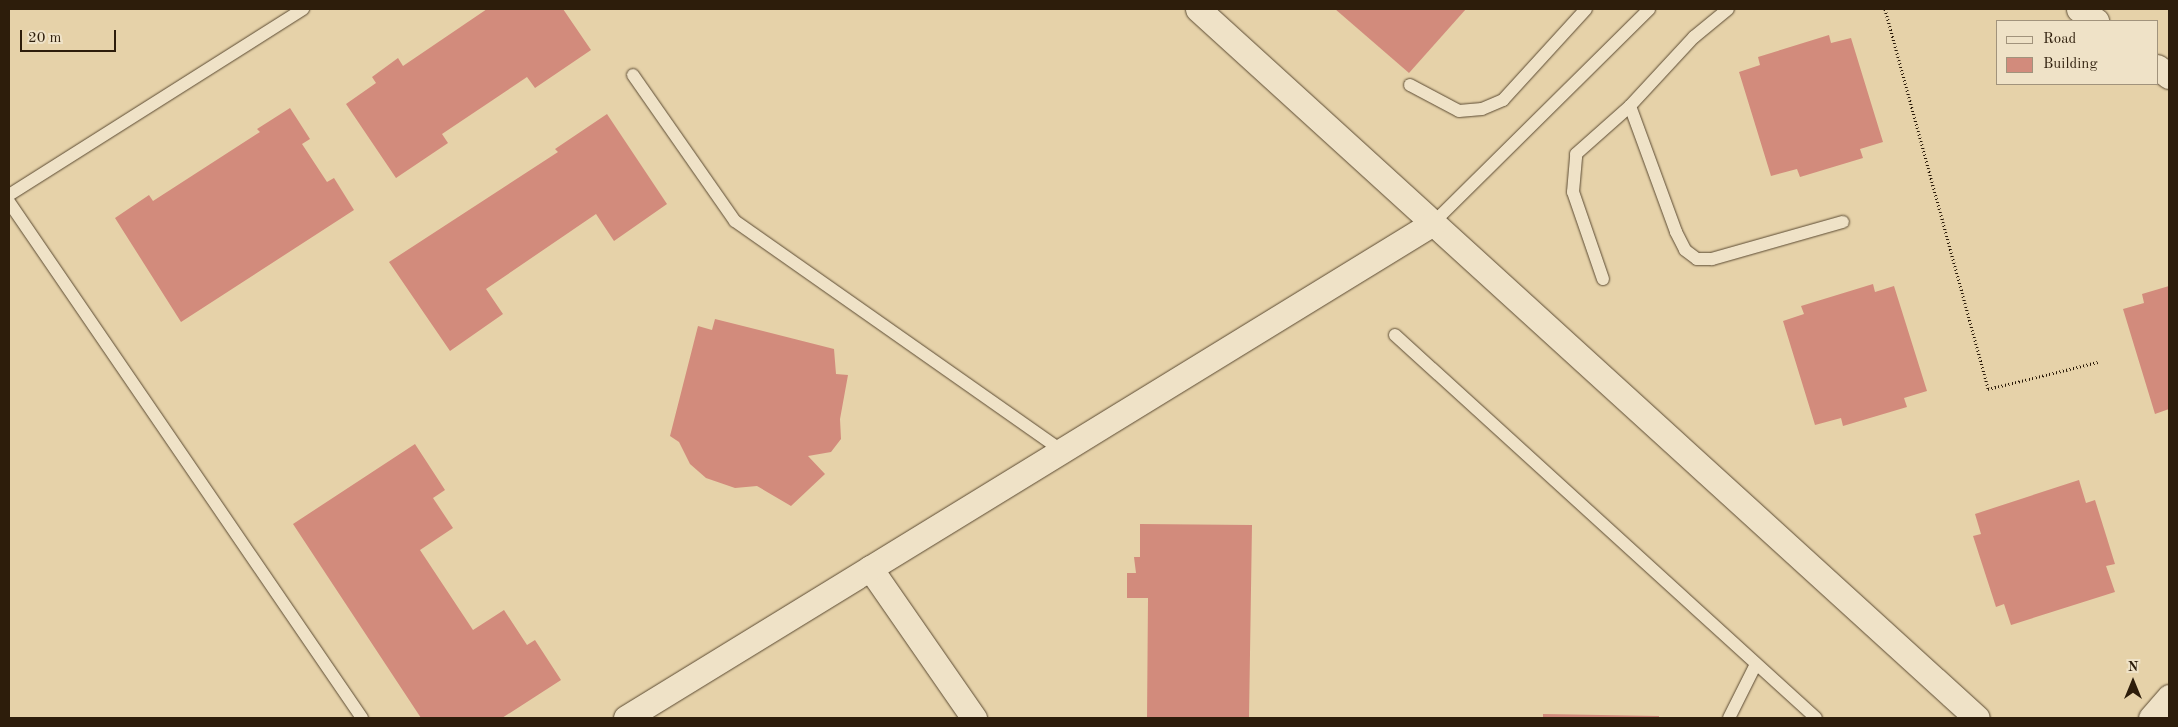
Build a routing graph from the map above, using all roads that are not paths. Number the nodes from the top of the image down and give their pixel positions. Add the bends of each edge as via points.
1 (303, 9) edge
2 (1198, 9) edge
3 (1586, 9) edge
4 (1649, 9) edge
5 (1728, 9) edge
6 (2079, 9) edge
7 (2095, 20) edge
8 (2158, 68) edge
9 (633, 75) dead end
10 (2169, 76) edge
11 (1410, 85) dead end
12 (1630, 106) junction
13 (9, 196) edge
14 (9, 202) edge
15 (1433, 222) junction
16 (1843, 222) dead end
17 (1603, 279) dead end
18 (1395, 336) dead end
19 (1062, 451) junction
20 (870, 568) junction
21 (1756, 664) junction
22 (2169, 697) edge
23 (362, 718) edge
24 (626, 718) edge
25 (974, 718) edge
26 (1729, 718) edge
27 (1816, 718) edge
28 (1977, 718) edge
29 (2151, 718) edge

1 - 13 lane
2 - 15 street
3 - 11 lane via 1503,100 1459,111
4 - 15 lane
5 - 12 lane via 1694,37
6 - 7 street
8 - 10 street
9 - 19 lane via 736,222
12 - 16 lane via 1676,232 1684,250 1696,259 1712,259
12 - 17 lane via 1576,154 1573,172 1573,192
14 - 23 lane
15 - 19 street
15 - 28 street
18 - 21 lane
19 - 20 street
20 - 24 street
20 - 25 street
21 - 26 lane
21 - 27 lane
22 - 29 street

